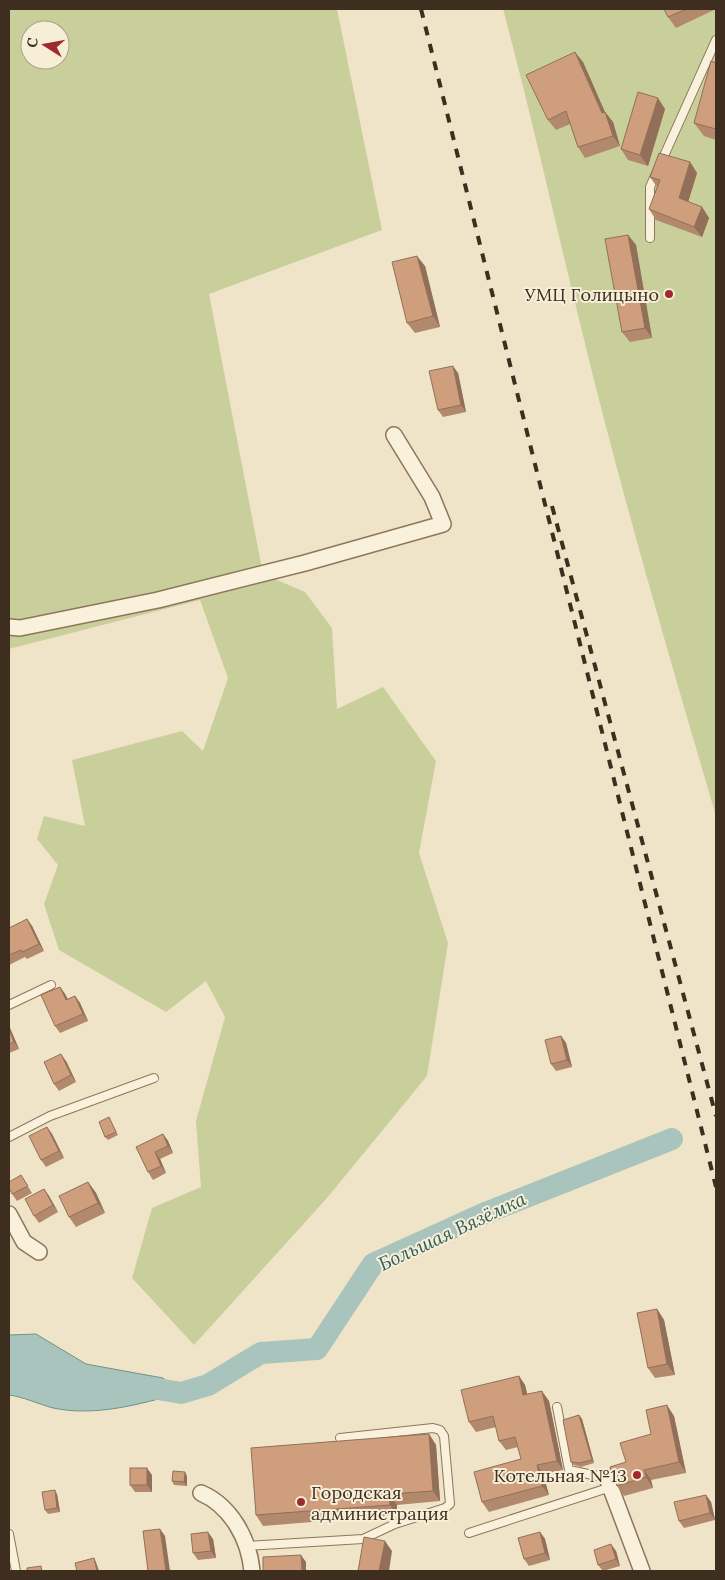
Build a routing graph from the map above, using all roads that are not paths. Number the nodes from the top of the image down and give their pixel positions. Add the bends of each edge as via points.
1 (716, 40) edge
2 (650, 238) dead end
3 (394, 435) dead end
4 (9, 627) edge
5 (52, 986) dead end
6 (9, 1005) edge
7 (154, 1078) dead end
8 (9, 1137) edge
9 (9, 1214) edge
10 (39, 1252) dead end
11 (557, 1407) dead end
12 (340, 1438) dead end
13 (609, 1483) junction
14 (202, 1492) dead end
15 (469, 1533) dead end
16 (9, 1534) edge
17 (246, 1546) junction
18 (16, 1571) edge
19 (252, 1571) edge
20 (642, 1571) edge

1 - 2 lane via 650,187
3 - 4 street via 432,497 443,524 158,600 20,628
5 - 6 lane
7 - 8 lane via 50,1116
9 - 10 street via 24,1242
11 - 13 lane via 569,1470
12 - 17 lane via 433,1428 440,1430 444,1436 450,1504 363,1539
13 - 15 lane
13 - 20 street
14 - 17 street via 221,1505 236,1523
16 - 18 lane
17 - 19 street

